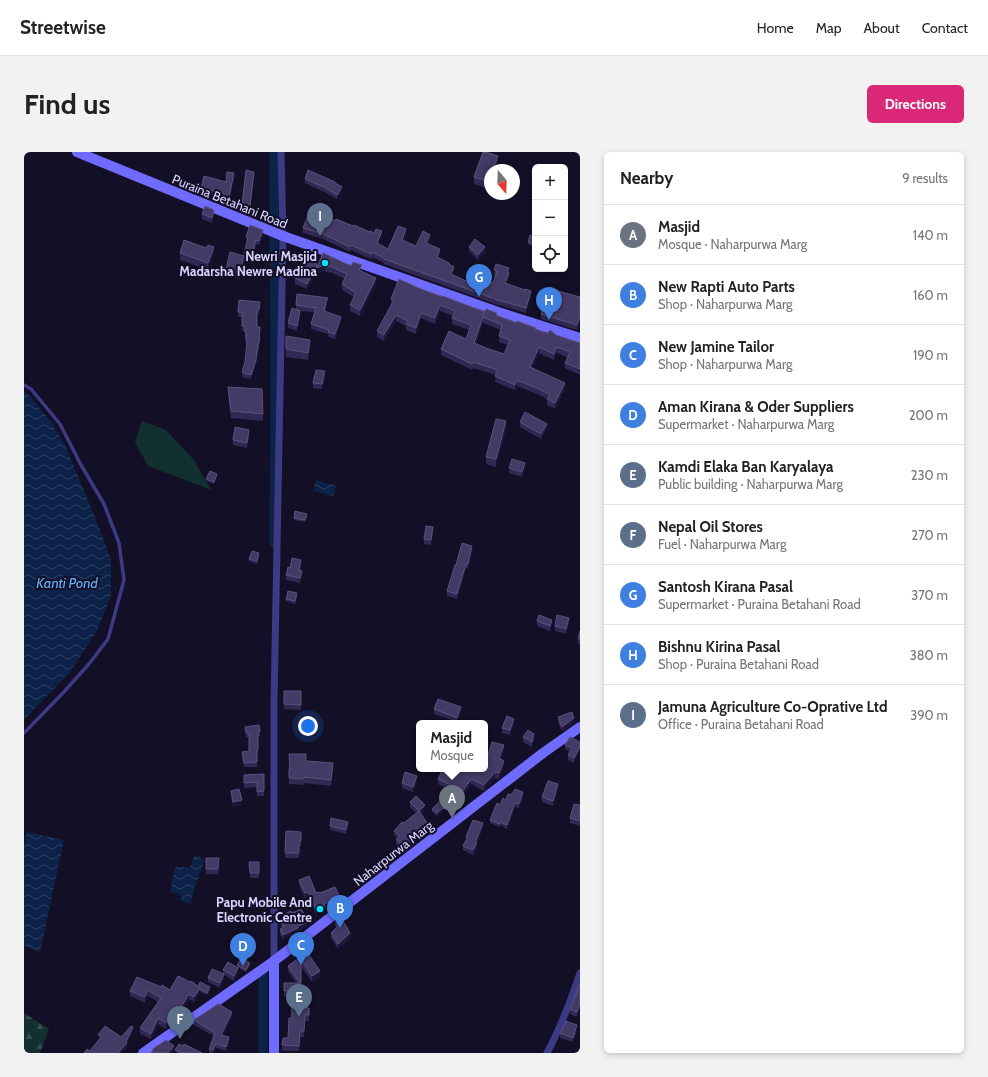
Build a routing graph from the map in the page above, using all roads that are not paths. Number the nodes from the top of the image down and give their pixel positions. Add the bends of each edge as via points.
1 (77, 152) edge
2 (282, 152) edge
3 (283, 236) junction
4 (580, 338) edge
5 (24, 385) edge
6 (580, 727) edge
7 (24, 733) edge
8 (274, 961) junction
9 (580, 973) edge
10 (143, 1053) edge
11 (274, 1053) edge
12 (547, 1053) edge

1 - 3 street, Puraina Betahani Road
2 - 3 street
3 - 4 street, Puraina Betahani Road via 498,312
3 - 8 street via 274,702
5 - 7 lane via 60,424 104,504 119,543 124,580 108,639 89,664
6 - 8 street, Naharpurwa Marg
8 - 10 street, Naharpurwa Marg
8 - 11 street
9 - 12 street via 572,998

